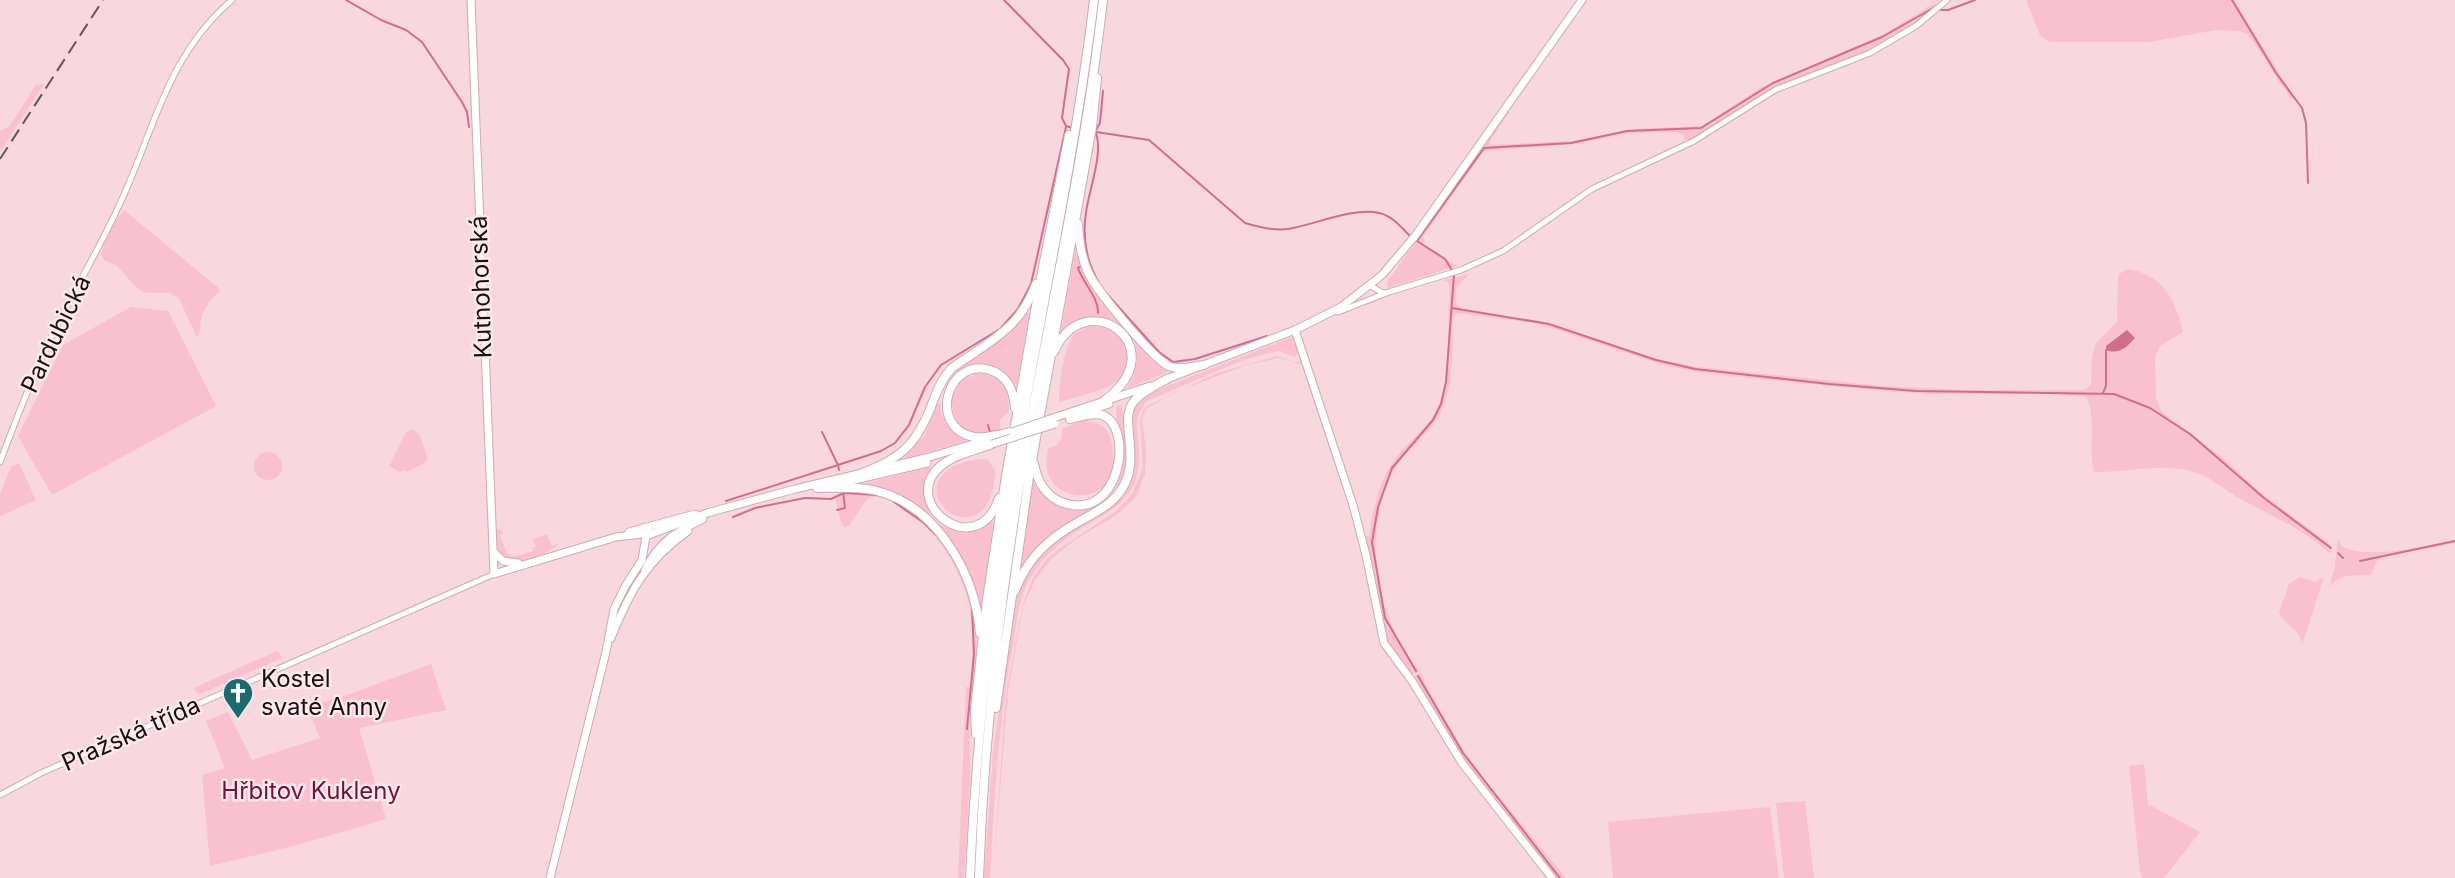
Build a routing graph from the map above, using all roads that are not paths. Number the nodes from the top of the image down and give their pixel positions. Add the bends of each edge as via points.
1 (232, 0) edge
2 (471, 0) edge
3 (1094, 0) edge
4 (1103, 0) edge
5 (1582, 0) edge
6 (1947, 0) edge
7 (1082, 125) junction
8 (1078, 140) junction
9 (1079, 204) junction
10 (1044, 261) junction
11 (1371, 286) junction
12 (1389, 292) junction
13 (1316, 320) junction
14 (1295, 330) junction
15 (1049, 365) junction
16 (1204, 365) junction
17 (1167, 379) junction
18 (1132, 392) junction
19 (1105, 400) junction
20 (1016, 418) junction
21 (1070, 419) junction
22 (1056, 421) junction
23 (1012, 432) joint
24 (993, 439) junction
25 (1034, 450) junction
26 (0, 462) edge
27 (860, 474) junction
28 (1006, 476) junction
29 (817, 488) junction
30 (724, 510) junction
31 (652, 533) junction
32 (608, 539) junction
33 (645, 545) junction
34 (492, 546) junction
35 (658, 546) junction
36 (536, 559) junction
37 (645, 570) junction
38 (494, 574) junction
39 (1010, 611) junction
40 (606, 652) junction
41 (979, 667) junction
42 (987, 752) junction
43 (978, 768) junction
44 (0, 795) edge
45 (550, 878) edge
46 (970, 878) edge
47 (979, 878) edge
48 (1552, 878) edge

1 - 26 street, Pardubická via 193,42 172,76 118,209 49,342
2 - 34 main road, Kutnohorská
3 - 7 highway
4 - 7 highway
5 - 11 main road via 1415,236
6 - 12 street via 1870,54 1765,94 1694,141 1592,190 1503,251 1461,270
7 - 8 highway
7 - 8 highway
8 - 9 highway
8 - 10 highway
8 - 42 highway via 1014,526
8 - 43 highway via 1003,537
9 - 15 highway
9 - 16 highway via 1082,254 1100,292 1167,365
10 - 20 highway
10 - 27 highway via 1020,317 951,369 915,440 887,463
11 - 12 street
11 - 13 main road
12 - 13 street
13 - 14 main road
14 - 16 main road
14 - 48 main road via 1353,505 1384,643 1462,763
15 - 19 highway via 1060,340 1074,327 1094,321 1115,328 1129,345 1132,365 1124,384
15 - 25 highway
16 - 17 main road
17 - 18 main road
17 - 39 highway via 1130,406 1131,467 1119,493 1040,549 1021,576
18 - 19 main road
18 - 21 main road
19 - 22 main road
20 - 24 highway via 1013,394 1001,376 979,369 958,377 947,396 951,421 968,435
20 - 28 highway
21 - 22 main road
21 - 25 highway via 1099,414 1115,429 1117,471 1103,495 1079,504 1055,498 1039,480
22 - 23 main road, bridge
22 - 24 main road, bridge
23 - 24 highway
24 - 27 main road
24 - 28 highway via 942,465 931,480 931,504 948,523 973,526 992,512
24 - 29 main road via 899,470
25 - 39 highway
27 - 30 main road
28 - 41 highway
29 - 30 main road
29 - 41 highway via 884,493 911,507 939,533 959,562 972,594 980,629
30 - 31 main road
30 - 32 main road
30 - 35 main road
30 - 37 main road via 681,536
31 - 32 main road
31 - 33 main road via 645,538
31 - 35 main road via 659,536
32 - 33 main road via 630,539
32 - 36 main road
33 - 35 main road via 650,550
33 - 40 main road via 642,560 614,609
34 - 36 main road via 503,561
34 - 38 main road, Kutnohorská
35 - 37 main road
36 - 38 main road
37 - 40 main road via 624,604
38 - 44 street, Pražská třída
39 - 42 highway
40 - 45 main road
41 - 43 highway via 975,709
42 - 47 highway
43 - 46 highway

